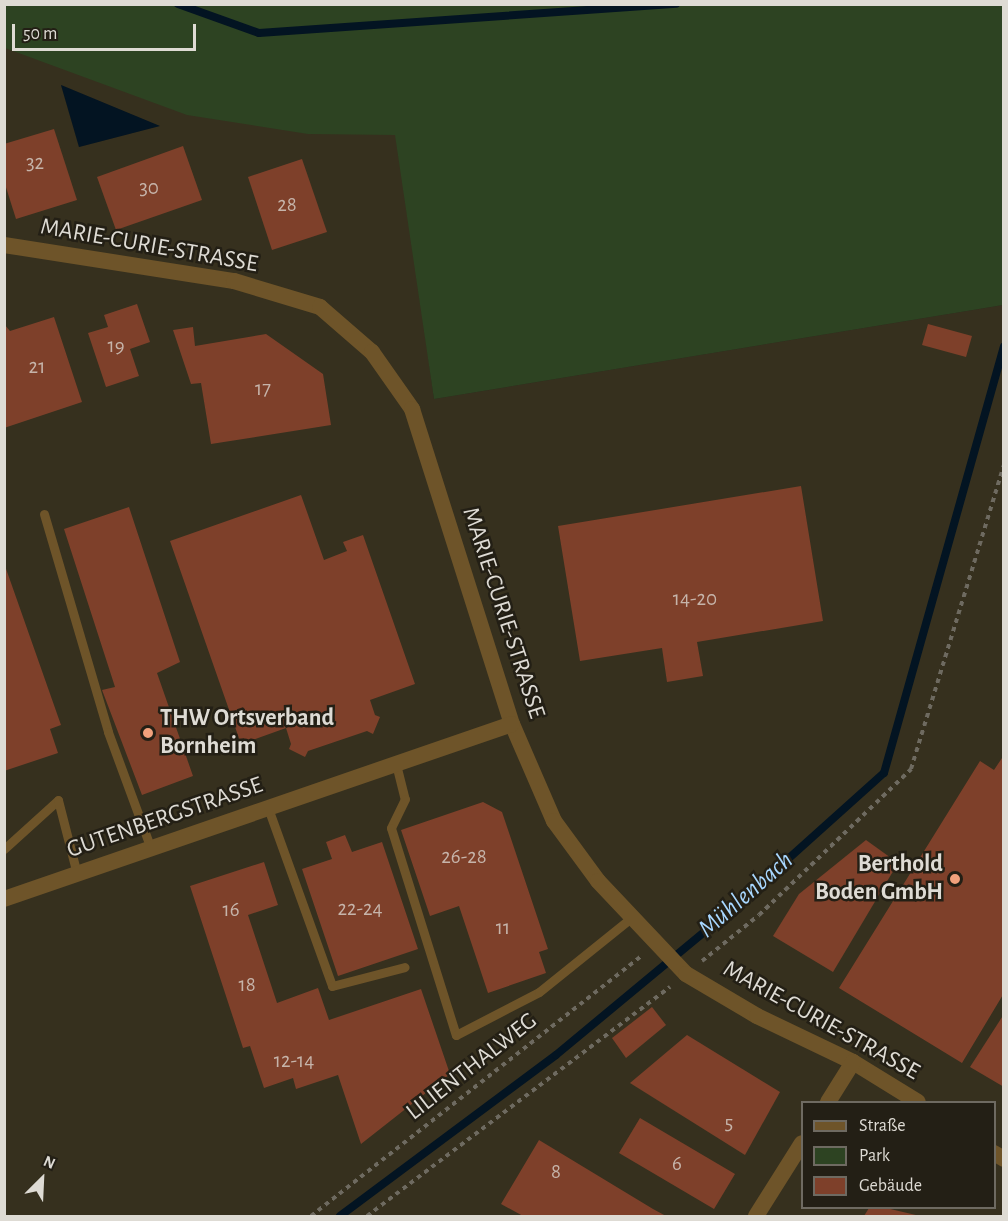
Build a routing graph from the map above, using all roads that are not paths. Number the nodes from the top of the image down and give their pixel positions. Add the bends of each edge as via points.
1 (4, 245) edge
2 (44, 514) dead end
3 (512, 724) junction
4 (396, 764) junction
5 (268, 808) junction
6 (4, 849) edge
7 (151, 849) junction
8 (77, 874) junction
9 (4, 899) edge
10 (631, 918) junction
11 (405, 967) dead end
12 (853, 1062) junction
13 (829, 1101) edge
14 (916, 1101) edge
15 (801, 1145) edge
16 (756, 1216) edge

1 - 3 street, MARIE-CURIE-STRASSE via 234,281 320,307 372,352 412,409
2 - 7 lane via 108,732
3 - 4 street, GUTENBERGSTRASSE
3 - 10 street, MARIE-CURIE-STRASSE via 554,821
4 - 5 street, GUTENBERGSTRASSE
4 - 10 lane via 405,799 391,828 456,1035 539,992
5 - 7 street, GUTENBERGSTRASSE
5 - 11 lane via 332,986
6 - 8 lane via 58,800
7 - 8 street, GUTENBERGSTRASSE
8 - 9 street, GUTENBERGSTRASSE
10 - 12 street, MARIE-CURIE-STRASSE via 686,974 757,1016
12 - 13 street
12 - 14 street, MARIE-CURIE-STRASSE
15 - 16 street

